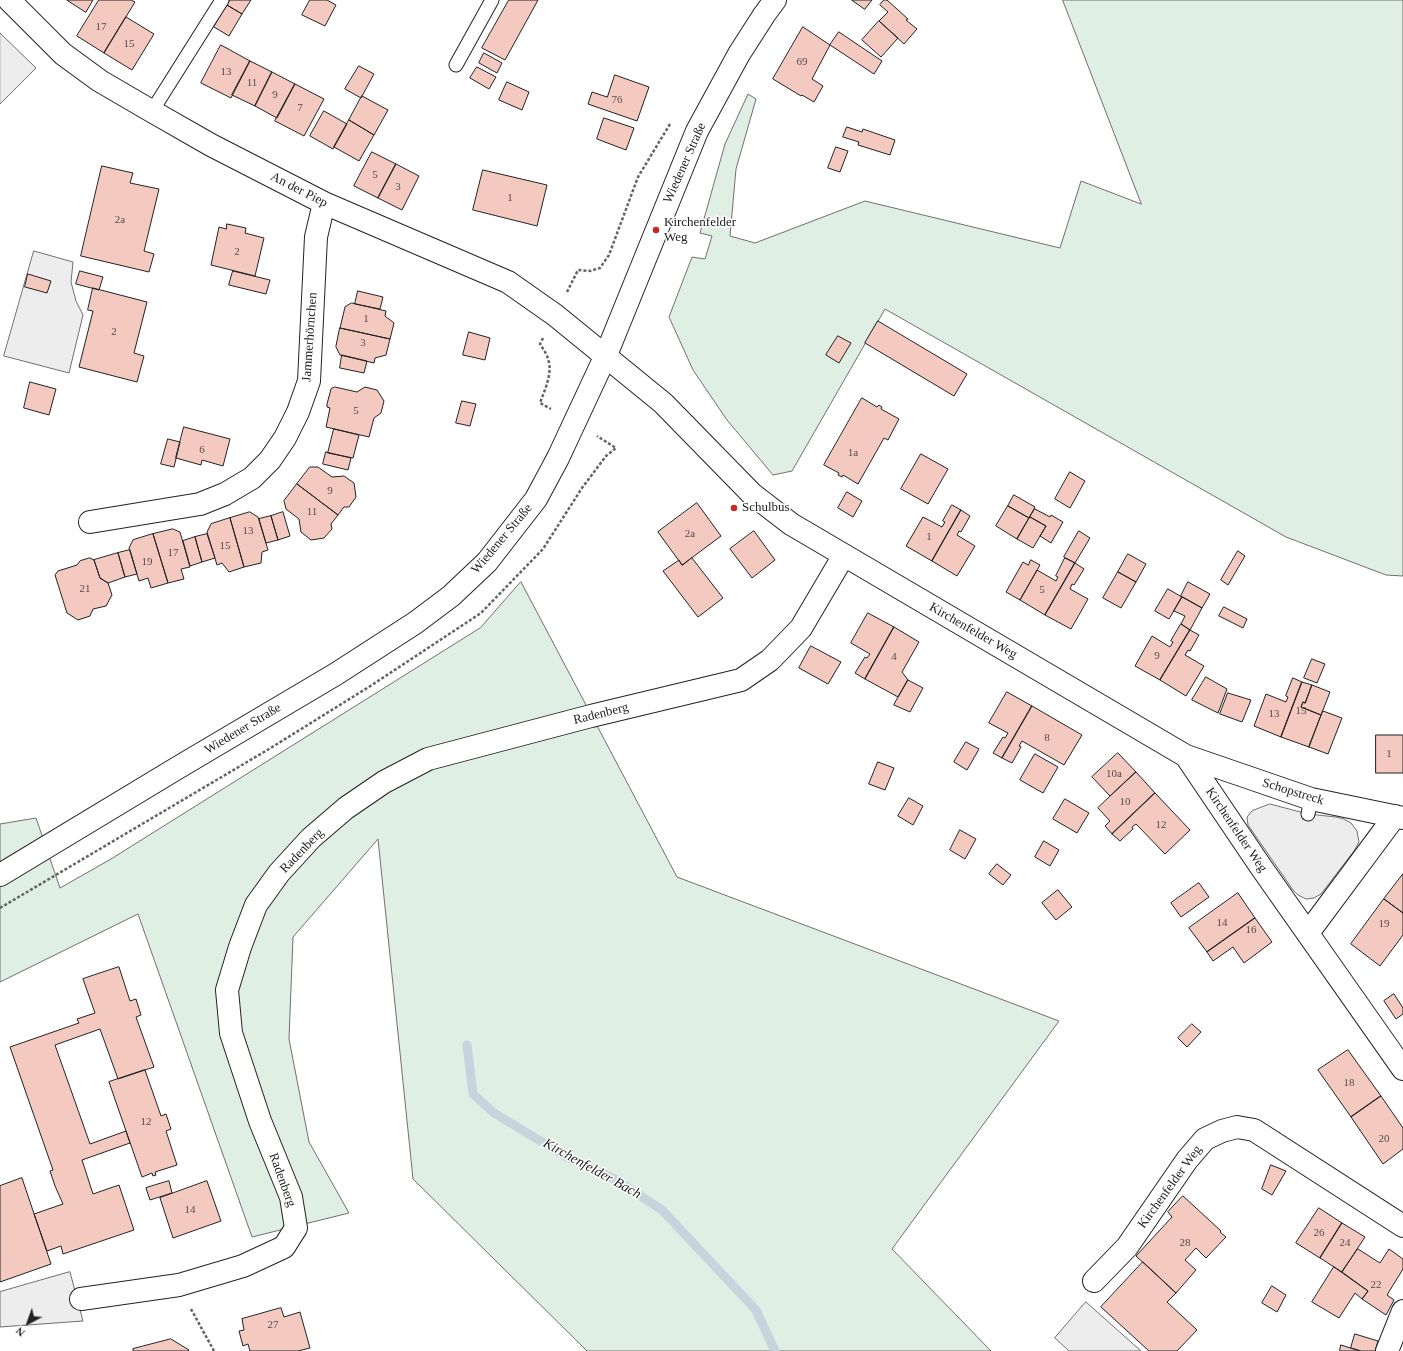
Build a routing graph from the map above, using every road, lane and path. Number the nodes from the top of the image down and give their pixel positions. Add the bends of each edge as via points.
1 (9, 0) edge
2 (222, 0) edge
3 (492, 0) edge
4 (775, 0) edge
5 (456, 64) dead end
6 (152, 112) junction
7 (324, 203) junction
8 (609, 255) dead end
9 (578, 270) dead end
10 (540, 344) dead end
11 (606, 355) junction
12 (540, 403) dead end
13 (90, 522) dead end
14 (844, 555) junction
15 (1186, 756) junction
16 (1399, 817) edge
17 (0, 875) edge
18 (1308, 933) junction
19 (1403, 1069) edge
20 (1403, 1226) edge
21 (1094, 1281) dead end
22 (80, 1299) dead end
23 (1403, 1311) edge
24 (195, 1316) dead end
25 (214, 1351) edge
26 (1387, 1351) edge

1 - 6 street, An der Piep via 63,54 100,81
2 - 6 lane
3 - 5 lane
4 - 11 street, Wiedener Straße via 740,54 697,131
6 - 7 street, An der Piep
7 - 11 street, An der Piep via 508,282
7 - 13 street, Jammerhörnchen via 316,237 309,381 298,412 270,460 252,478 225,494 200,504
8 - 9 path via 600,268
10 - 12 path via 548,358 549,372
11 - 14 street, Kirchenfelder Weg via 663,403 752,494 791,524
11 - 17 street, Wiedener Straße via 536,499 487,562 450,596 415,623 336,674
14 - 15 street, Kirchenfelder Weg
14 - 22 street, Radenberg via 802,628 770,660 741,680 428,759 384,782 346,808 311,838 279,873 256,905 227,990 231,1033 260,1121 291,1197 296,1228 284,1247 243,1266 179,1286
15 - 16 street, Schopstreck via 1310,807
15 - 18 street, Kirchenfelder Weg via 1266,863
16 - 18 street via 1343,876
18 - 19 street, Kirchenfelder Weg
20 - 21 street, Kirchenfelder Weg via 1254,1130 1237,1127 1205,1139 1187,1160 1127,1247
23 - 26 street
24 - 25 path

